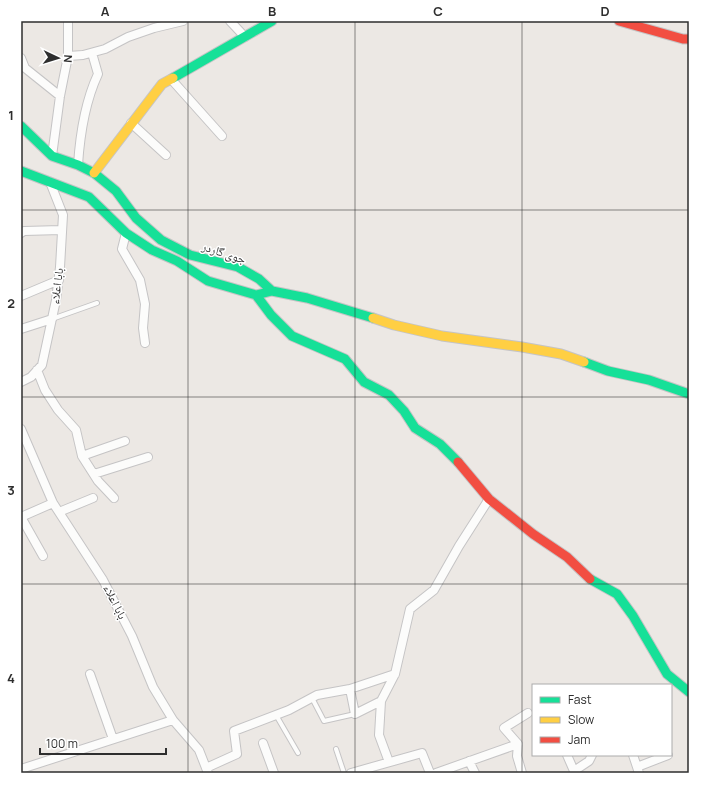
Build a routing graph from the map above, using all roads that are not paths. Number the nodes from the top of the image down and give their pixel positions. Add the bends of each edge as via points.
1 (68, 21) edge
2 (183, 21) edge
3 (230, 21) edge
4 (272, 21) edge
5 (619, 21) edge
6 (245, 37) junction
7 (689, 40) edge
8 (92, 53) junction
9 (68, 56) junction
10 (21, 58) edge
11 (171, 79) junction
12 (60, 96) junction
13 (131, 123) junction
14 (21, 126) edge
15 (222, 136) dead end
16 (166, 155) dead end
17 (52, 156) junction
18 (78, 165) junction
19 (21, 171) edge
20 (94, 173) junction
21 (50, 182) junction
22 (136, 218) junction
23 (61, 230) junction
24 (21, 233) edge
25 (126, 233) junction
26 (59, 280) junction
27 (272, 291) junction
28 (256, 295) junction
29 (21, 296) edge
30 (97, 303) dead end
31 (52, 319) junction
32 (21, 329) edge
33 (145, 344) dead end
34 (37, 370) junction
35 (21, 382) edge
36 (689, 394) edge
37 (21, 429) edge
38 (125, 440) dead end
39 (82, 456) junction
40 (148, 457) dead end
41 (94, 474) junction
42 (93, 498) dead end
43 (114, 498) dead end
44 (489, 499) junction
45 (53, 502) junction
46 (59, 512) junction
47 (21, 517) edge
48 (43, 556) dead end
49 (90, 674) dead end
50 (395, 674) junction
51 (350, 689) junction
52 (689, 692) edge
53 (312, 698) junction
54 (381, 701) junction
55 (355, 714) junction
56 (528, 714) dead end
57 (276, 715) junction
58 (172, 720) junction
59 (113, 739) junction
60 (263, 743) dead end
61 (518, 744) junction
62 (336, 749) dead end
63 (298, 753) dead end
64 (567, 756) edge
65 (592, 756) edge
66 (633, 756) edge
67 (666, 756) edge
68 (470, 761) junction
69 (389, 762) junction
70 (23, 770) edge
71 (638, 770) edge
72 (207, 771) edge
73 (574, 772) edge
74 (274, 773) edge
75 (344, 773) edge
76 (352, 773) edge
77 (430, 773) edge
78 (436, 773) edge
79 (475, 773) edge
80 (522, 773) edge

1 - 9 street
2 - 8 street via 128,37
3 - 6 street
4 - 6 street
5 - 7 street
6 - 11 street
8 - 9 street
8 - 18 street via 98,74 91,89 80,139
9 - 12 street
10 - 12 street via 24,68
11 - 13 street via 162,84
11 - 15 street
12 - 17 street
13 - 16 street
13 - 20 street
14 - 17 street, جوی گاردر
17 - 18 street, جوی گاردر
18 - 20 street, جوی گاردر
19 - 21 street
20 - 22 street, جوی گاردر via 116,191
21 - 23 street, بابا اعلاء via 63,215
21 - 25 street via 89,197
22 - 25 street
22 - 27 street, جوی گاردر via 161,240 190,255 238,267 259,279
23 - 24 street
23 - 26 street, بابا اعلاء
25 - 28 street via 208,281
25 - 33 street via 122,249 140,280 145,304
26 - 29 street
26 - 31 street, بابا اعلاء
27 - 28 street
27 - 36 street via 307,298 394,325 442,336 561,354 608,371 649,380
28 - 44 street via 292,336 345,359 364,382 389,396 404,411 415,428 440,444
30 - 31 lane
31 - 32 street
31 - 34 street, بابا اعلاء via 42,365
34 - 35 street, بابا اعلاء
34 - 39 street via 45,390 58,410 76,430
37 - 45 street, بابا اعلاء
38 - 39 street
39 - 41 street
40 - 41 street
41 - 43 street
42 - 46 street
44 - 50 street via 434,590 410,609
44 - 52 street via 567,557 590,579 617,594 667,674
45 - 46 street, بابا اعلاء
45 - 47 street
46 - 58 street, بابا اعلاء via 103,580 132,636 153,687
47 - 48 street
49 - 59 street
50 - 51 street
50 - 54 street
51 - 53 street
51 - 55 street
53 - 55 lane via 324,721
53 - 57 street
54 - 55 street
54 - 69 street via 380,735
56 - 61 street via 504,728
57 - 63 lane
57 - 72 street via 234,731 238,754
58 - 59 street
58 - 72 street, بابا اعلاء via 199,750
59 - 70 street
60 - 74 street
61 - 68 street
61 - 80 street via 517,756
62 - 75 lane
64 - 73 street
65 - 73 street via 589,761
66 - 71 street
67 - 71 street
68 - 78 street
68 - 79 street
69 - 76 street
69 - 77 street via 422,753

